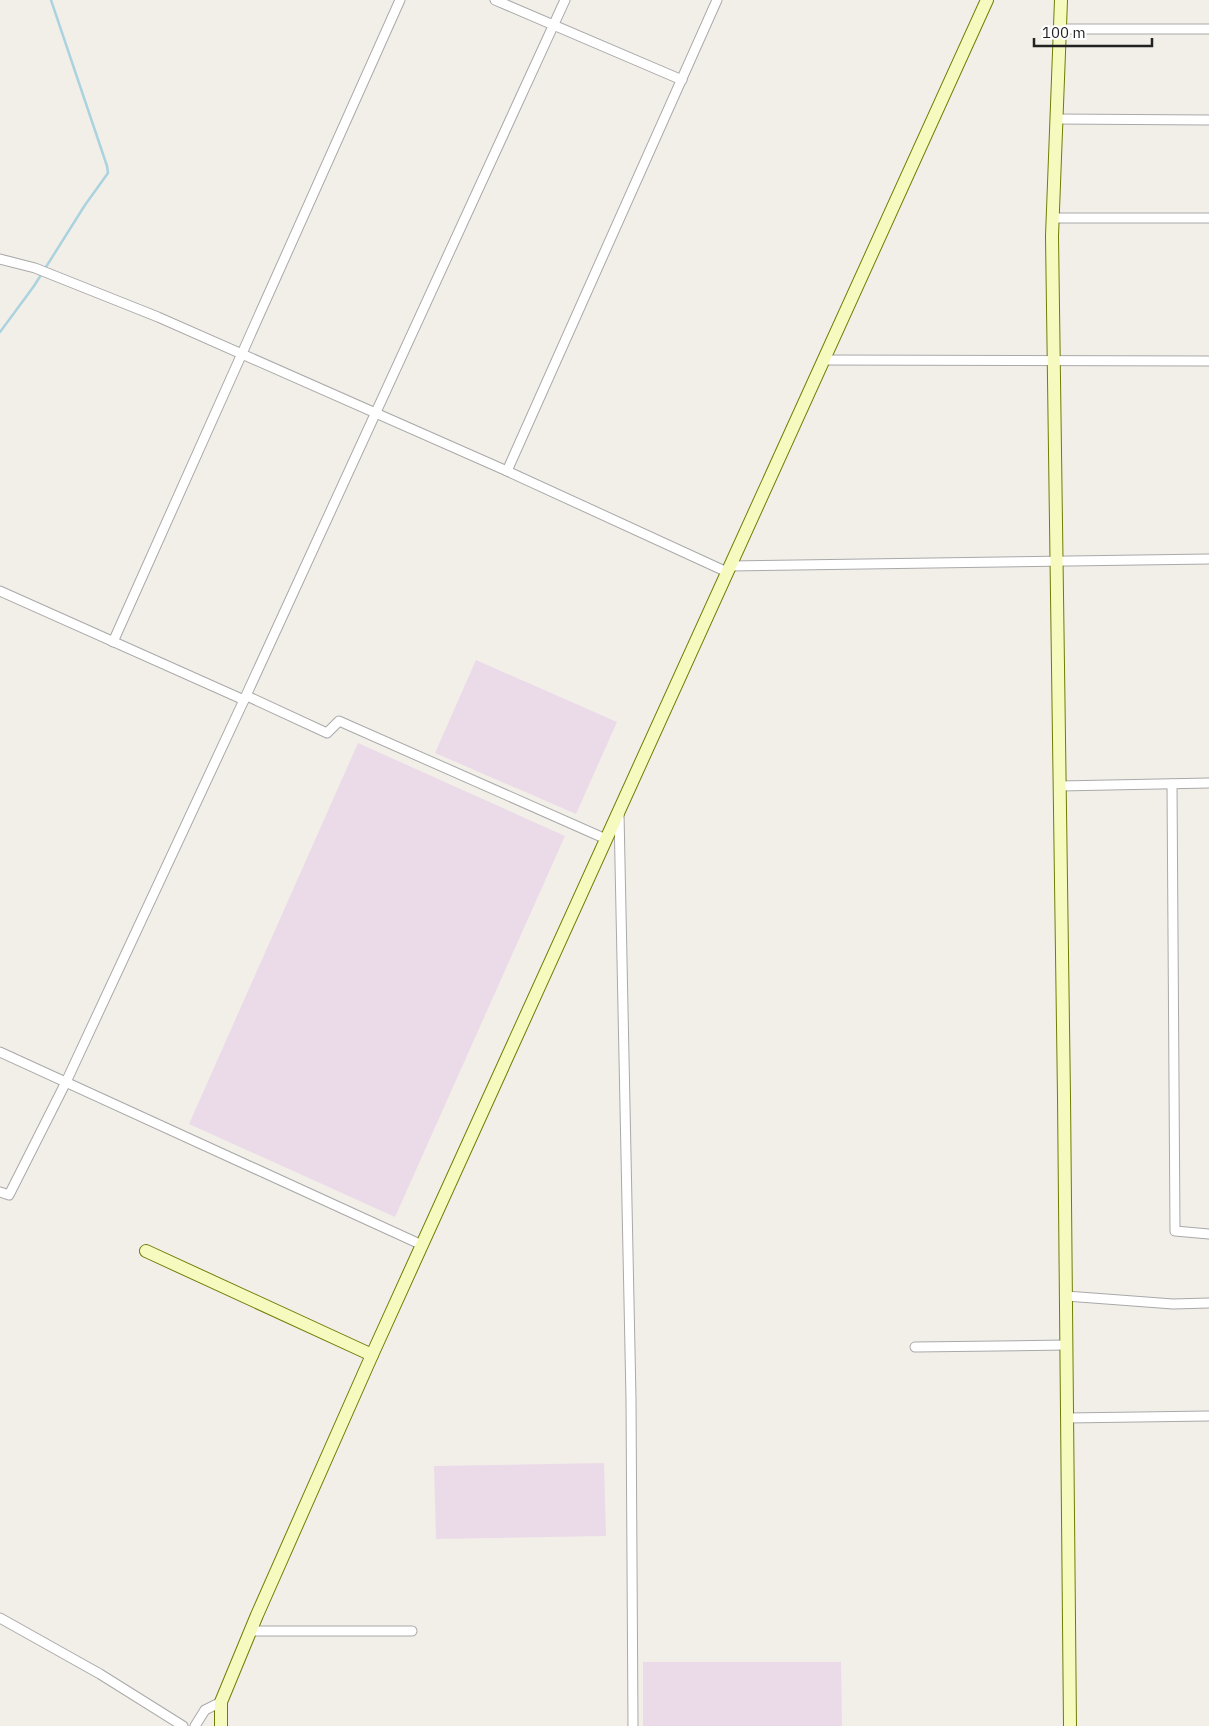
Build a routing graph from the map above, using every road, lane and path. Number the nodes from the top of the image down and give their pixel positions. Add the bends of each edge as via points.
1 (400, 0) edge
2 (494, 0) edge
3 (565, 0) edge
4 (717, 0) edge
5 (987, 0) edge
6 (1061, 0) edge
7 (554, 25) junction
8 (1209, 29) edge
9 (1060, 30) junction
10 (682, 80) junction
11 (1056, 119) junction
12 (1209, 120) edge
13 (1052, 218) junction
14 (1209, 218) edge
15 (0, 259) edge
16 (241, 353) junction
17 (824, 360) junction
18 (1209, 360) edge
19 (1054, 361) junction
20 (376, 413) junction
21 (507, 471) junction
22 (1209, 559) edge
23 (1056, 561) junction
24 (728, 569) junction
25 (0, 591) edge
26 (113, 642) junction
27 (246, 698) junction
28 (1172, 784) junction
29 (1209, 784) edge
30 (1060, 786) junction
31 (619, 810) junction
32 (606, 839) junction
33 (0, 1052) edge
34 (66, 1082) junction
35 (0, 1192) edge
36 (1209, 1234) edge
37 (422, 1244) junction
38 (146, 1251) dead end
39 (1066, 1296) junction
40 (1209, 1303) edge
41 (1066, 1345) junction
42 (915, 1347) dead end
43 (372, 1355) junction
44 (1209, 1416) edge
45 (1067, 1418) junction
46 (0, 1618) edge
47 (412, 1631) dead end
48 (250, 1632) junction
49 (220, 1702) junction
50 (183, 1726) edge
51 (195, 1726) edge
52 (221, 1726) edge
53 (633, 1726) edge
54 (1070, 1726) edge

1 - 16 street
2 - 7 street
3 - 7 street
4 - 10 street
5 - 17 street
6 - 9 street
7 - 10 street
7 - 20 street
8 - 9 street
9 - 11 street
10 - 21 street
11 - 12 street
11 - 13 street
13 - 14 street
13 - 19 street
15 - 16 street via 35,268
16 - 20 street
16 - 26 street
17 - 19 street
17 - 24 street
18 - 19 street
19 - 23 street
20 - 21 street
20 - 27 street
21 - 24 street
22 - 23 street
23 - 24 street
23 - 30 street
24 - 31 street
25 - 26 street
26 - 27 street
27 - 32 street via 327,733 339,721
27 - 34 street
28 - 29 street
28 - 30 street
28 - 36 street via 1175,1231
30 - 39 street
31 - 32 street
31 - 53 street via 631,1399
32 - 37 street
33 - 34 street
34 - 35 street via 9,1195
34 - 37 street
37 - 43 street
38 - 43 street
39 - 40 street via 1172,1304
39 - 41 street
41 - 42 street
41 - 45 street
43 - 48 street
44 - 45 street
45 - 54 street
46 - 50 street via 100,1674
47 - 48 street
48 - 49 street
49 - 51 street via 205,1710
49 - 52 street

